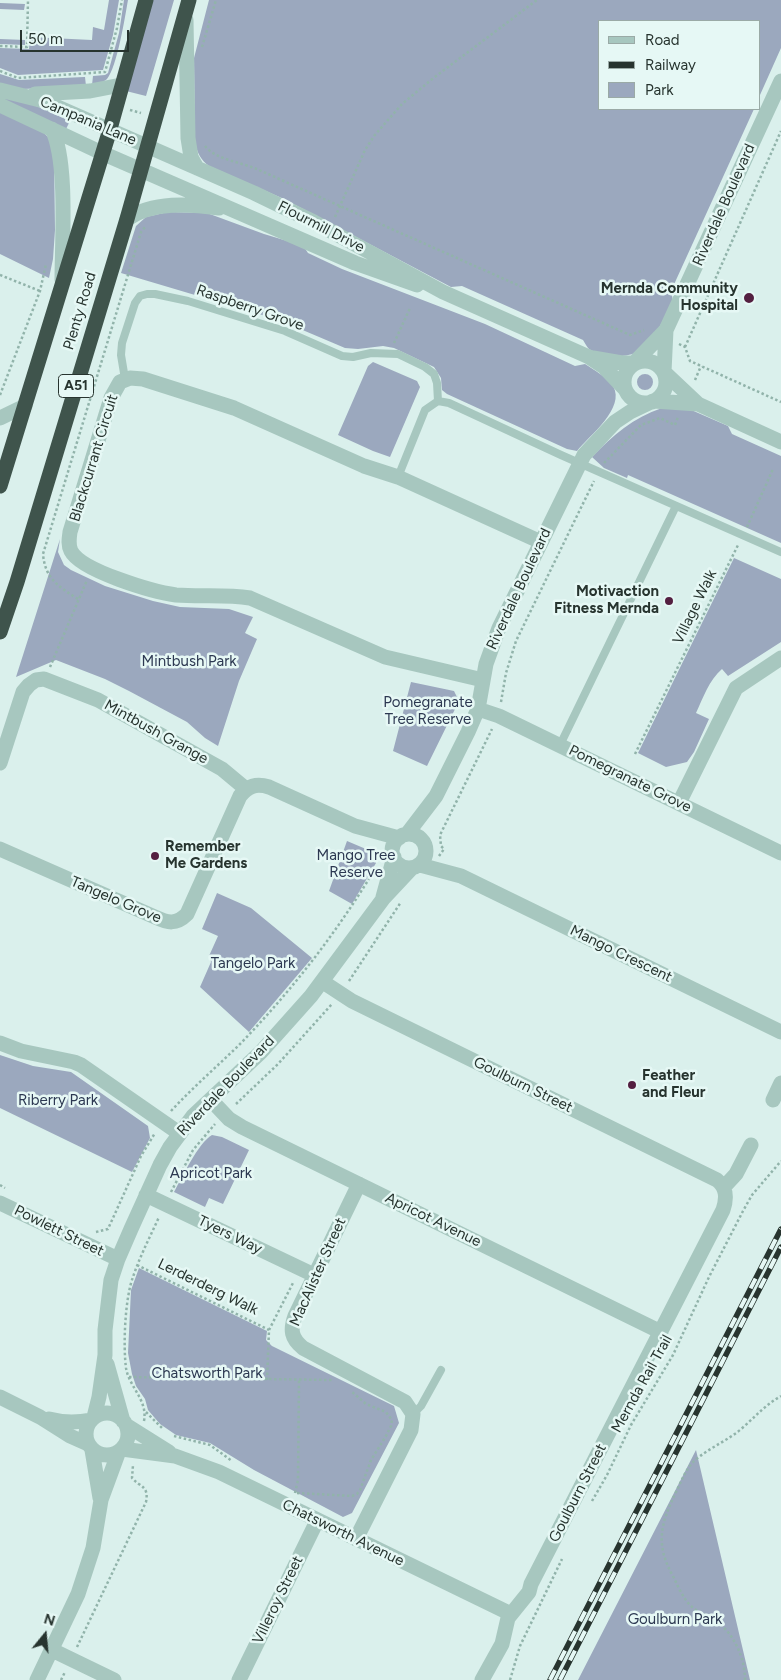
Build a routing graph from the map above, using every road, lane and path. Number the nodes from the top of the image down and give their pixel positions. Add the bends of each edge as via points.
1 (28, 0) edge
2 (122, 0) edge
3 (146, 0) edge
4 (537, 0) edge
5 (188, 4) edge
6 (0, 46) edge
7 (0, 71) edge
8 (781, 80) edge
9 (121, 84) junction
10 (0, 90) edge
11 (18, 95) junction
12 (0, 105) edge
13 (52, 129) junction
14 (109, 130) junction
15 (781, 131) edge
16 (204, 145) dead end
17 (147, 146) junction
18 (102, 153) junction
19 (197, 168) junction
20 (141, 169) junction
21 (340, 206) junction
22 (236, 210) junction
23 (127, 219) junction
24 (148, 223) dead end
25 (330, 230) junction
26 (0, 274) edge
27 (62, 289) junction
28 (40, 291) dead end
29 (443, 292) junction
30 (410, 308) dead end
31 (664, 335) junction
32 (686, 347) junction
33 (389, 354) junction
34 (589, 357) junction
35 (635, 363) junction
36 (664, 372) junction
37 (124, 379) junction
38 (624, 388) junction
39 (438, 401) junction
40 (653, 401) junction
41 (781, 402) edge
42 (698, 404) junction
43 (25, 406) junction
44 (0, 418) edge
45 (616, 422) junction
46 (781, 442) edge
47 (580, 463) junction
48 (773, 469) dead end
49 (398, 477) junction
50 (0, 486) edge
51 (676, 506) junction
52 (743, 535) junction
53 (541, 542) junction
54 (781, 552) edge
55 (92, 567) junction
56 (78, 600) junction
57 (0, 632) edge
58 (781, 658) edge
59 (44, 679) junction
60 (483, 680) junction
61 (478, 709) junction
62 (560, 745) junction
63 (635, 754) dead end
64 (0, 763) edge
65 (246, 789) junction
66 (436, 796) junction
67 (679, 803) junction
68 (355, 826) junction
69 (403, 836) junction
70 (425, 845) junction
71 (0, 849) edge
72 (781, 853) edge
73 (393, 855) junction
74 (377, 866) dead end
75 (416, 866) junction
76 (461, 876) junction
77 (383, 899) junction
78 (322, 982) junction
79 (781, 1032) edge
80 (0, 1043) edge
81 (781, 1083) edge
82 (210, 1100) junction
83 (773, 1100) dead end
84 (163, 1122) junction
85 (179, 1133) junction
86 (751, 1145) dead end
87 (781, 1160) edge
88 (359, 1184) junction
89 (0, 1185) edge
90 (724, 1187) junction
91 (9, 1190) dead end
92 (146, 1195) junction
93 (0, 1203) edge
94 (88, 1228) dead end
95 (118, 1259) junction
96 (138, 1265) dead end
97 (314, 1275) junction
98 (269, 1330) dead end
99 (661, 1332) junction
100 (105, 1355) junction
101 (441, 1370) dead end
102 (129, 1377) dead end
103 (299, 1380) junction
104 (334, 1380) dead end
105 (348, 1388) dead end
106 (781, 1396) edge
107 (0, 1397) edge
108 (145, 1411) dead end
109 (413, 1414) junction
110 (40, 1417) junction
111 (92, 1419) junction
112 (124, 1423) junction
113 (90, 1447) junction
114 (121, 1450) junction
115 (175, 1456) junction
116 (234, 1462) dead end
117 (291, 1491) dead end
118 (295, 1493) junction
119 (101, 1500) junction
120 (590, 1505) dead end
121 (317, 1521) junction
122 (356, 1539) junction
123 (564, 1553) dead end
124 (506, 1612) junction
125 (52, 1650) junction
126 (242, 1679) edge
127 (37, 1680) edge
128 (114, 1680) edge
129 (482, 1680) edge
130 (510, 1680) edge
131 (745, 1680) edge

1 - 6 path via 26,47
2 - 7 path via 105,72 18,78
3 - 9 highway, Plenty Road / A51
4 - 21 path via 402,104 365,150
5 - 17 highway, Plenty Road / A51
5 - 19 street via 185,49 188,138 191,157
8 - 31 street, Riverdale Boulevard
9 - 11 street via 90,91
9 - 14 highway, Plenty Road / A51
10 - 11 street, Campania Lane
11 - 14 street, Campania Lane via 44,101
12 - 13 street, Campania Lane
13 - 18 street, Campania Lane
13 - 27 street via 60,158 62,190
14 - 17 street, Campania Lane
14 - 18 highway, Plenty Road / A51
15 - 32 path
16 - 21 path via 215,155 247,164
17 - 19 street, Flourmill Drive
17 - 20 highway, Plenty Road / A51
18 - 20 street, Campania Lane
18 - 27 highway, Plenty Road / A51
19 - 25 street, Flourmill Drive
20 - 22 street, Flourmill Drive
20 - 23 highway, Plenty Road / A51
21 - 25 path
21 - 31 path via 630,335 645,330
22 - 23 street, Flourmill Drive via 160,207 140,211
22 - 29 street, Flourmill Drive via 355,263
23 - 57 highway, Plenty Road / A51
24 - 56 path via 141,232 43,554 49,576
25 - 29 street, Flourmill Drive
26 - 28 path
27 - 43 highway, Plenty Road / A51
29 - 34 street, Flourmill Drive
30 - 33 path
31 - 32 path
31 - 35 street, Riverdale Boulevard
31 - 36 street, Riverdale Boulevard
32 - 41 path via 690,361
33 - 37 lane, Raspberry Grove via 342,356 275,328 188,301 147,294 140,296 135,303 122,343
33 - 39 lane, Raspberry Grove via 398,354 434,374
34 - 35 street, Flourmill Drive
34 - 38 street, Flourmill Drive
35 - 36 street via 652,361
35 - 38 street via 626,371
36 - 40 street via 665,389
36 - 42 street
37 - 49 street, Blackcurrant Circuit via 143,379 215,402 364,466
37 - 55 street, Blackcurrant Circuit via 116,386 107,408 69,541 75,557
38 - 40 street via 636,401
38 - 45 street
39 - 47 lane via 449,403
39 - 49 lane via 425,410
40 - 42 street
40 - 45 street, Riverdale Boulevard
42 - 46 street
43 - 44 street
43 - 50 highway, Plenty Road / A51
45 - 47 street, Riverdale Boulevard
47 - 51 lane
47 - 53 street, Riverdale Boulevard
48 - 52 path, Village Walk
49 - 53 street, Blackcurrant Circuit
51 - 52 lane
51 - 62 lane
52 - 54 lane
52 - 63 path, Village Walk
53 - 60 street, Riverdale Boulevard via 499,628
55 - 56 path
55 - 60 street, Blackcurrant Circuit via 157,592 250,598 385,658
56 - 59 path
58 - 67 street via 736,688
59 - 64 street via 36,680 23,692
59 - 65 street, Mintbush Grange via 122,712 222,769
60 - 61 street, Riverdale Boulevard
61 - 62 street, Pomegranate Grove
61 - 66 street, Riverdale Boulevard
62 - 67 street, Pomegranate Grove
65 - 68 street via 260,785 269,787
65 - 71 street, Tangelo Grove via 187,914 174,923
66 - 69 street, Riverdale Boulevard
66 - 70 street, Riverdale Boulevard
67 - 72 street, Pomegranate Grove
68 - 69 street
68 - 73 street
69 - 70 street via 416,836
69 - 73 street via 395,842
70 - 75 street via 425,857
70 - 76 street, Mango Crescent
73 - 75 street via 401,866
73 - 77 street, Riverdale Boulevard
74 - 84 path via 311,964 254,1030 188,1093
75 - 76 street, Mango Crescent
75 - 77 street, Riverdale Boulevard
76 - 79 street, Mango Crescent
77 - 78 street, Riverdale Boulevard
78 - 82 street, Riverdale Boulevard via 261,1052
78 - 90 street, Goulburn Street via 352,1001 717,1180
80 - 84 street via 81,1065
81 - 83 street
82 - 85 street, Riverdale Boulevard
82 - 88 street, Apricot Avenue via 242,1127
84 - 85 street
84 - 94 path via 151,1138 108,1228 97,1233
85 - 92 street, Riverdale Boulevard
86 - 90 street via 736,1174
87 - 120 path, Mernda Rail Trail via 743,1211 673,1355 631,1425
88 - 97 street, MacAlister Street
88 - 99 street, Apricot Avenue
89 - 91 path
90 - 99 street, Goulburn Street via 723,1210
92 - 95 street, Riverdale Boulevard
92 - 97 street, Tyers Way
93 - 95 street, Powlett Street
95 - 100 street, Riverdale Boulevard via 108,1304
96 - 98 path, Lerderderg Walk
97 - 109 street, MacAlister Street via 292,1325 294,1340 310,1352 405,1402
99 - 124 street, Goulburn Street via 529,1592
100 - 111 street, Riverdale Boulevard
100 - 112 street, Riverdale Boulevard
101 - 109 lane via 422,1406
102 - 103 path
103 - 104 path
103 - 118 path via 298,1480
105 - 118 path via 359,1399 386,1412 392,1420 360,1490 352,1496
106 - 131 path via 768,1403 730,1438 696,1460 685,1473 665,1516 661,1535 666,1565 690,1605 717,1622 734,1641 744,1666
107 - 110 street
108 - 116 path via 169,1434 210,1445
109 - 122 street via 411,1430
110 - 111 street via 76,1423
110 - 113 street
111 - 112 street via 109,1413
111 - 113 street via 86,1432
112 - 114 street via 128,1438
112 - 115 street, Chatsworth Avenue
113 - 114 street via 102,1455
113 - 119 street
114 - 115 street, Chatsworth Avenue
114 - 119 street
115 - 121 street, Chatsworth Avenue via 219,1472
117 - 118 path
119 - 125 street via 86,1571
121 - 122 street, Chatsworth Avenue
121 - 126 street, Villeroy Street
122 - 124 street, Chatsworth Avenue
123 - 130 path via 518,1651
124 - 129 street, Goulburn Street via 502,1644
125 - 127 street
125 - 128 street

